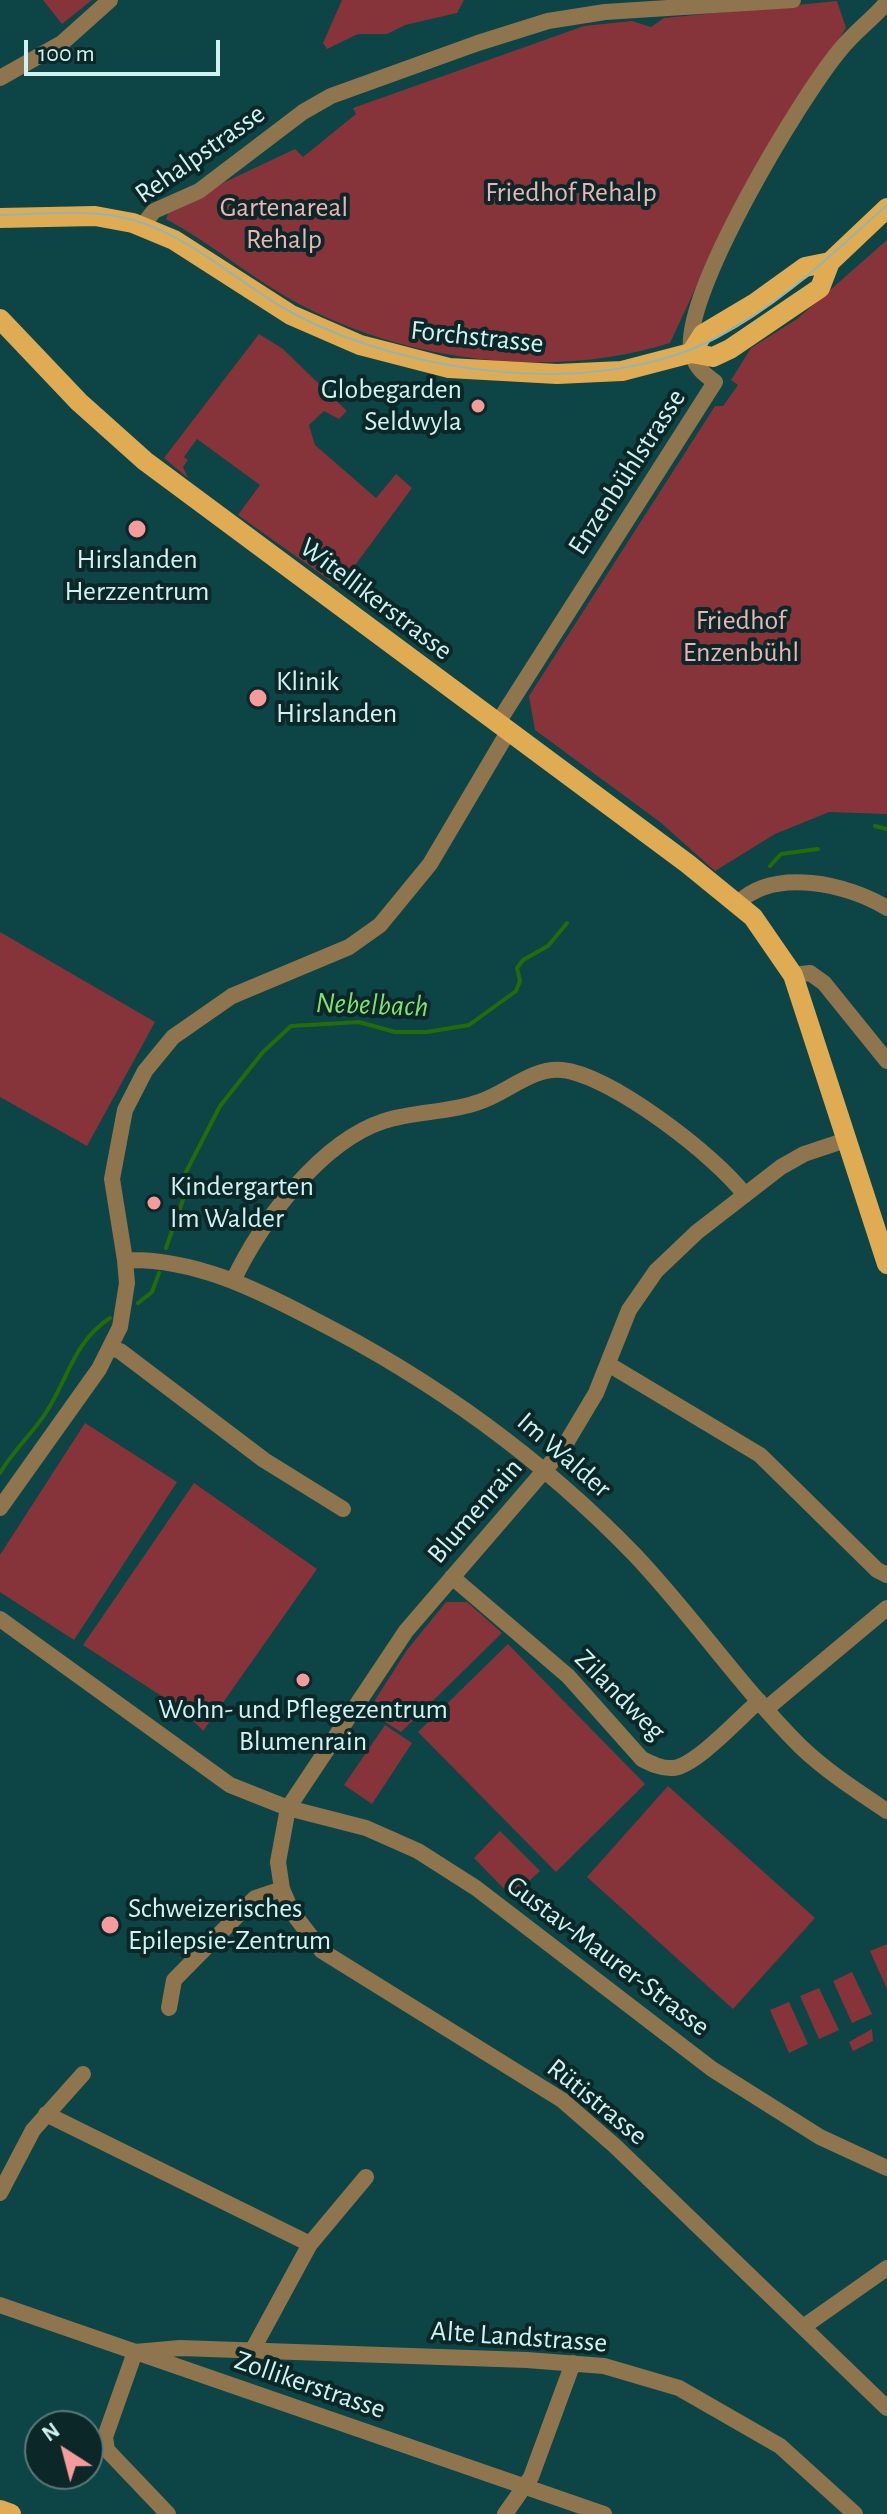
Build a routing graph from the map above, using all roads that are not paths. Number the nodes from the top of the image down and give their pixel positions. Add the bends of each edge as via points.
1 (110, 0) edge
2 (793, 0) edge
3 (887, 2) edge
4 (0, 78) edge
5 (887, 208) edge
6 (0, 218) edge
7 (142, 226) junction
8 (0, 319) edge
9 (691, 353) junction
10 (502, 728) junction
11 (738, 903) junction
12 (887, 908) edge
13 (793, 975) junction
14 (887, 1061) edge
15 (846, 1140) junction
16 (745, 1195) junction
17 (125, 1260) junction
18 (887, 1264) edge
19 (233, 1281) junction
20 (111, 1348) junction
21 (608, 1364) junction
22 (546, 1470) junction
23 (0, 1508) edge
24 (343, 1509) dead end
25 (887, 1575) edge
26 (452, 1577) junction
27 (887, 1608) edge
28 (0, 1619) edge
29 (762, 1705) junction
30 (288, 1808) junction
31 (887, 1811) edge
32 (282, 1889) junction
33 (169, 2008) dead end
34 (83, 2074) dead end
35 (46, 2114) junction
36 (887, 2168) edge
37 (366, 2177) dead end
38 (0, 2193) edge
39 (310, 2244) junction
40 (887, 2268) edge
41 (0, 2305) edge
42 (803, 2327) junction
43 (253, 2349) junction
44 (135, 2352) junction
45 (573, 2363) junction
46 (887, 2408) edge
47 (525, 2485) junction
48 (0, 2510) edge
49 (11, 2514) edge
50 (168, 2514) edge
51 (505, 2514) edge
52 (604, 2514) edge
53 (855, 2514) edge

1 - 4 street via 62,43
2 - 7 street, Rehalpstrasse via 605,12 548,21 331,96 199,191 154,211
3 - 9 street, Enzenbühlstrasse via 828,66 720,247 701,291
5 - 9 main road, Forchstrasse via 830,262 820,288 770,325 718,355
6 - 7 main road, Forchstrasse via 95,216
7 - 9 main road, Forchstrasse via 183,245 291,315 349,342 409,360 491,372 592,374 650,366
8 - 10 main road, Witellikerstrasse via 79,402 145,461
9 - 10 street, Enzenbühlstrasse via 699,370 715,382
10 - 11 main road, Witellikerstrasse
10 - 17 street, Enzenbühlstrasse via 430,864 388,918 349,947 232,996 173,1037 145,1071 125,1110 112,1179
11 - 12 street via 776,884 799,883 845,890
11 - 13 main road, Witellikerstrasse via 764,929
13 - 14 street via 810,973 824,983
13 - 15 main road, Witellikerstrasse
15 - 16 street, Blumenrain via 795,1158
15 - 18 main road, Witellikerstrasse
16 - 19 street via 721,1167 664,1122 585,1077 553,1070 480,1102 391,1119 342,1142 286,1202
16 - 21 street, Blumenrain via 656,1271 629,1310
17 - 19 street, Im Walder via 177,1262
17 - 20 street, Enzenbühlstrasse via 125,1299
19 - 22 street, Im Walder via 355,1341 486,1423
20 - 23 street, Enzenbühlstrasse
20 - 24 street via 264,1460
21 - 22 street, Blumenrain via 583,1417
21 - 25 street via 760,1455
22 - 26 street, Blumenrain
22 - 29 street, Im Walder via 634,1554
26 - 29 street, Zilandweg via 568,1676 642,1759 656,1766 674,1768 691,1761
26 - 30 street, Blumenrain via 406,1631
27 - 29 street
28 - 30 street, Gustav-Maurer-Strasse via 208,1771
29 - 31 street, Im Walder via 802,1748
30 - 32 street, Rütistrasse via 278,1862
30 - 36 street, Gustav-Maurer-Strasse via 366,1828 418,1851 476,1888 712,2069 820,2137
32 - 33 street via 255,1898 174,1980
32 - 42 street, Rütistrasse via 292,1912 322,1951 562,2100
34 - 35 street
35 - 38 street
35 - 39 street
37 - 39 street
39 - 43 street
40 - 42 street
41 - 44 street, Zollikerstrasse
42 - 46 street, Rütistrasse
43 - 44 street, Alte Landstrasse
43 - 45 street, Alte Landstrasse
44 - 47 street, Zollikerstrasse
44 - 50 street via 105,2437 107,2450
45 - 47 street
45 - 53 street, Alte Landstrasse via 604,2366 679,2388 780,2446
47 - 51 street
47 - 52 street, Zollikerstrasse
48 - 49 main road

